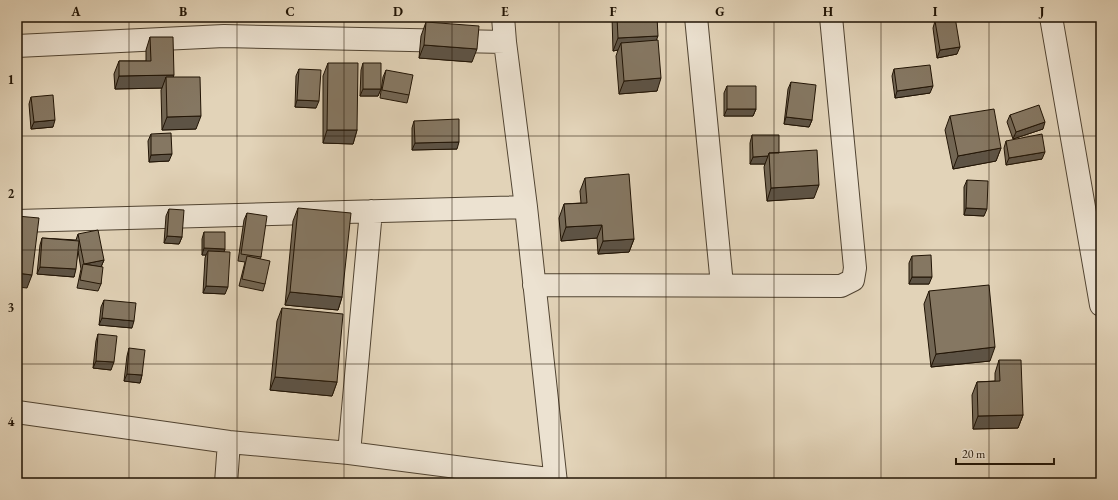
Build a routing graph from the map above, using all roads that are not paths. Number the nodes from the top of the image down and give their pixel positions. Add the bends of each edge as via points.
1 (503, 17) edge
2 (696, 17) edge
3 (831, 17) edge
4 (1051, 17) edge
5 (505, 42) junction
6 (17, 46) edge
7 (526, 207) junction
8 (371, 212) junction
9 (17, 222) edge
10 (534, 285) junction
11 (722, 285) junction
12 (1101, 305) edge
13 (17, 412) edge
14 (229, 442) junction
15 (349, 453) junction
16 (556, 481) edge
17 (226, 483) edge

1 - 5 street
2 - 11 street
3 - 11 street via 855,268 853,280 841,286
4 - 12 street
5 - 6 street via 224,36
5 - 7 street
7 - 8 street
7 - 10 street
8 - 9 street
8 - 15 street
10 - 11 street
10 - 16 street
13 - 14 street
14 - 15 street
14 - 17 street
15 - 16 street

